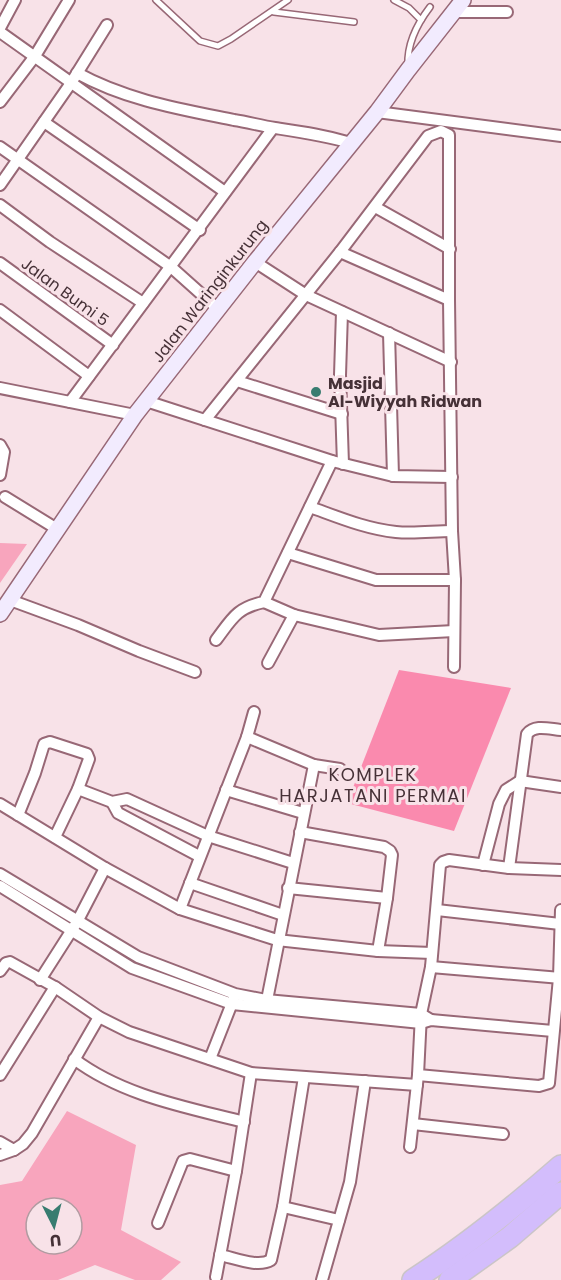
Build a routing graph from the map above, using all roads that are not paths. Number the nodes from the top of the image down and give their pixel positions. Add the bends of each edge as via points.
1 (15, 0) edge
2 (69, 0) edge
3 (156, 0) edge
4 (288, 0) edge
5 (394, 0) edge
6 (411, 0) edge
7 (458, 6) edge
8 (430, 7) dead end
9 (409, 8) junction
10 (274, 12) junction
11 (507, 12) dead end
12 (421, 20) junction
13 (354, 22) dead end
14 (107, 25) dead end
15 (0, 30) edge
16 (35, 57) junction
17 (408, 70) junction
18 (74, 78) junction
19 (0, 102) edge
20 (377, 112) junction
21 (44, 122) junction
22 (273, 128) junction
23 (561, 136) edge
24 (351, 143) junction
25 (0, 147) edge
26 (18, 159) junction
27 (0, 185) edge
28 (225, 192) junction
29 (0, 204) edge
30 (375, 207) junction
31 (200, 230) junction
32 (450, 249) junction
33 (340, 252) junction
34 (0, 262) edge
35 (255, 262) junction
36 (171, 267) junction
37 (306, 295) junction
38 (449, 300) junction
39 (143, 303) junction
40 (218, 309) junction
41 (0, 310) edge
42 (342, 312) junction
43 (389, 333) junction
44 (113, 345) junction
45 (451, 362) junction
46 (89, 376) junction
47 (237, 381) junction
48 (0, 388) edge
49 (146, 401) junction
50 (70, 402) junction
51 (342, 414) junction
52 (135, 416) junction
53 (205, 420) junction
54 (0, 445) edge
55 (332, 461) junction
56 (344, 464) junction
57 (0, 475) edge
58 (393, 476) junction
59 (452, 477) junction
60 (2, 494) edge
61 (310, 507) junction
62 (57, 529) junction
63 (452, 531) junction
64 (288, 553) junction
65 (455, 579) junction
66 (10, 600) junction
67 (264, 602) junction
68 (0, 615) edge
69 (294, 615) junction
70 (454, 631) junction
71 (216, 640) dead end
72 (268, 663) dead end
73 (454, 667) dead end
74 (195, 672) dead end
75 (254, 712) dead end
76 (561, 730) edge
77 (247, 736) junction
78 (314, 765) junction
79 (340, 770) dead end
80 (520, 781) junction
81 (561, 787) edge
82 (78, 789) junction
83 (226, 790) junction
84 (112, 802) junction
85 (0, 804) edge
86 (303, 813) junction
87 (18, 814) junction
88 (300, 832) junction
89 (208, 836) junction
90 (55, 837) junction
91 (199, 856) junction
92 (293, 863) junction
93 (483, 866) junction
94 (105, 868) junction
95 (509, 868) junction
96 (561, 870) edge
97 (0, 874) edge
98 (190, 883) junction
99 (0, 886) edge
100 (288, 888) junction
101 (387, 897) junction
102 (180, 909) junction
103 (437, 910) junction
104 (561, 910) edge
105 (283, 915) junction
106 (560, 924) edge
107 (75, 926) junction
108 (277, 940) junction
109 (378, 951) junction
110 (432, 953) junction
111 (431, 967) junction
112 (0, 971) edge
113 (560, 978) edge
114 (40, 980) junction
115 (55, 987) junction
116 (234, 999) junction
117 (266, 1004) junction
118 (99, 1017) junction
119 (424, 1019) junction
120 (553, 1031) junction
121 (74, 1059) junction
122 (210, 1059) junction
123 (251, 1072) junction
124 (0, 1076) edge
125 (304, 1077) junction
126 (418, 1080) junction
127 (365, 1081) junction
128 (244, 1122) junction
129 (413, 1124) junction
130 (503, 1134) dead end
131 (0, 1142) edge
132 (410, 1147) dead end
133 (14, 1150) junction
134 (0, 1155) edge
135 (561, 1166) edge
136 (236, 1171) junction
137 (561, 1193) edge
138 (284, 1207) junction
139 (339, 1220) junction
140 (158, 1223) dead end
141 (220, 1256) junction
142 (216, 1277) dead end
143 (322, 1280) edge
144 (413, 1280) edge
145 (450, 1280) edge

1 - 15 street
2 - 16 street
3 - 10 lane via 200,41 218,46
4 - 10 lane
5 - 9 lane
6 - 9 lane
7 - 11 street
7 - 17 street, Jalan Waringinkurung
8 - 12 lane
9 - 12 lane
10 - 13 lane
12 - 17 lane via 407,53
14 - 18 street
15 - 16 street
16 - 18 street
16 - 19 street
17 - 20 street, Jalan Waringinkurung
18 - 21 street
18 - 22 street via 198,114
18 - 28 street
20 - 23 street
20 - 24 street, Jalan Waringinkurung
21 - 26 street
21 - 31 street
22 - 24 street
22 - 28 street
24 - 35 street, Jalan Waringinkurung
25 - 26 street
26 - 27 street
26 - 36 street
28 - 31 street
29 - 39 street
30 - 32 street
30 - 32 street via 428,136 446,132 450,135
30 - 33 street
31 - 36 street
32 - 38 street
33 - 37 street
33 - 38 street
34 - 44 street, Jalan Bumi 5
35 - 37 street
35 - 40 street, Jalan Waringinkurung
36 - 39 street
36 - 40 street
37 - 42 street
37 - 47 street
38 - 45 street
39 - 44 street
40 - 49 street, Jalan Waringinkurung
41 - 46 street
42 - 43 street
42 - 51 street
43 - 45 street
43 - 58 street
44 - 46 street
45 - 59 street
46 - 50 street
47 - 51 street
47 - 53 street
48 - 50 street
49 - 52 street, Jalan Waringinkurung
49 - 53 street
50 - 52 street
51 - 56 street
52 - 62 street, Jalan Waringinkurung
53 - 55 street
54 - 57 street via 4,452
55 - 56 street
55 - 61 street
56 - 58 street
58 - 59 street
59 - 63 street
60 - 62 street
61 - 63 street via 377,529
61 - 64 street
62 - 66 street, Jalan Waringinkurung
63 - 65 street
64 - 65 street via 376,580
64 - 67 street
65 - 70 street
66 - 68 street, Jalan Waringinkurung
66 - 74 street
67 - 69 street
67 - 71 street via 240,611
69 - 70 street via 379,635
69 - 72 street
70 - 73 street
75 - 77 street
76 - 80 street via 531,729
77 - 78 street
77 - 83 street
78 - 79 street
78 - 86 street
80 - 81 street
80 - 93 street via 506,790
80 - 95 street
82 - 84 street
82 - 87 street via 89,756 47,742
82 - 90 street
83 - 86 street
83 - 89 street
84 - 89 street via 127,799
84 - 91 street via 118,813
85 - 87 street
86 - 88 street
87 - 90 street
88 - 92 street
88 - 101 street via 390,851
89 - 91 street
89 - 92 street
90 - 94 street
91 - 98 street
92 - 100 street
93 - 95 street
93 - 103 street via 442,862
94 - 102 street
94 - 107 street
95 - 96 street
97 - 107 street
98 - 102 street
98 - 105 street
99 - 107 street
100 - 101 street
100 - 105 street
101 - 109 street
102 - 108 street
103 - 106 street
103 - 110 street
104 - 106 street
105 - 108 street
106 - 113 street
107 - 114 street
107 - 116 street via 132,968
108 - 109 street
108 - 117 street
109 - 110 street
110 - 111 street
111 - 113 street
111 - 119 street
112 - 114 street via 10,962
113 - 120 street
114 - 115 street
115 - 118 street
115 - 124 street
116 - 117 street
116 - 122 street
117 - 119 street
118 - 121 street
118 - 122 street via 129,1032
119 - 120 street
119 - 126 street
120 - 126 street via 550,1080 546,1084
121 - 128 street via 112,1084
121 - 133 street via 32,1133
122 - 123 street
123 - 125 street
123 - 128 street
125 - 127 street
125 - 138 street
126 - 127 street
126 - 129 street
127 - 139 street via 350,1182
128 - 136 street
129 - 130 street
129 - 132 street
131 - 133 street
133 - 134 street
135 - 144 highway via 502,1217
136 - 140 street via 190,1159 183,1161
136 - 141 street
137 - 145 highway via 510,1237
138 - 139 street
138 - 141 street via 268,1262
139 - 143 street
141 - 142 street

